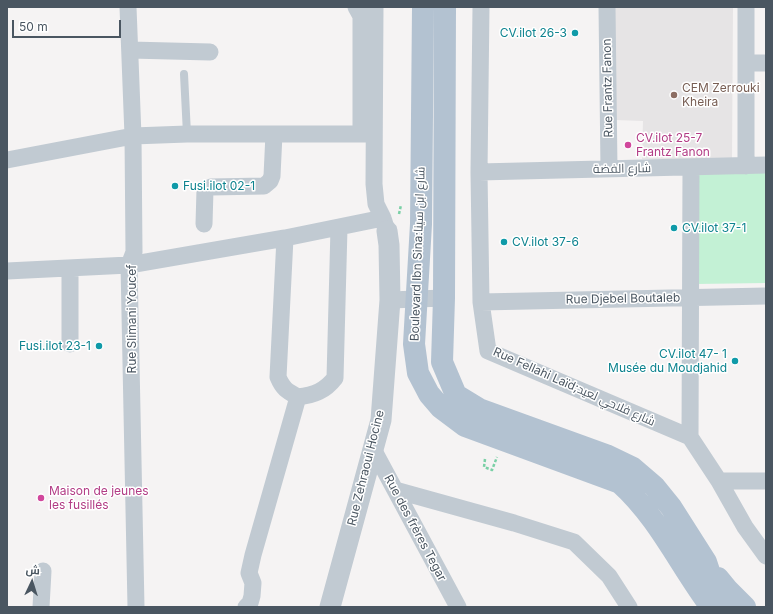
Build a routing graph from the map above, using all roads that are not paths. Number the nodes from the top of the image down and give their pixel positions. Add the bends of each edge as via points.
1 (128, 7) edge
2 (356, 7) edge
3 (375, 7) edge
4 (424, 7) edge
5 (445, 7) edge
6 (481, 7) edge
7 (607, 7) edge
8 (746, 7) edge
9 (130, 50) junction
10 (210, 52) dead end
11 (746, 63) junction
12 (766, 63) edge
13 (184, 74) dead end
14 (187, 134) junction
15 (274, 134) junction
16 (367, 134) junction
17 (133, 136) junction
18 (7, 160) edge
19 (746, 166) junction
20 (766, 166) edge
21 (691, 167) junction
22 (609, 169) junction
23 (479, 172) junction
24 (204, 224) dead end
25 (385, 225) junction
26 (339, 228) junction
27 (285, 238) junction
28 (129, 265) junction
29 (70, 268) junction
30 (7, 272) edge
31 (766, 296) edge
32 (691, 297) junction
33 (417, 298) junction
34 (444, 298) junction
35 (390, 300) junction
36 (481, 302) junction
37 (70, 344) dead end
38 (298, 397) junction
39 (690, 437) junction
40 (373, 448) junction
41 (719, 481) junction
42 (766, 481) edge
43 (395, 490) junction
44 (766, 556) edge
45 (706, 562) junction
46 (43, 571) dead end
47 (720, 606) edge
48 (41, 607) edge
49 (136, 607) edge
50 (246, 607) edge
51 (330, 607) edge
52 (458, 607) edge
53 (629, 607) edge
54 (745, 607) edge

1 - 9 street, Rue Slimani Youcef
2 - 16 street via 361,16
3 - 16 street
4 - 33 main road, Boulevard Ibn Sina:شارع ابن سينا via 421,224
5 - 34 main road, Boulevard Ibn Sina:شارع ابن سينا
6 - 23 street, Rue Fellahi Laïd;شارع فلاحي لعيد
7 - 22 street, Rue Frantz Fanon
8 - 11 street
9 - 10 street
9 - 17 street, Rue Slimani Youcef
11 - 12 street
11 - 19 street
13 - 14 lane
14 - 15 street
14 - 17 street
15 - 16 street
15 - 24 street via 270,181 264,186 211,187 205,190
16 - 25 street via 376,204
17 - 18 street
17 - 28 street, Rue Slimani Youcef via 134,252
19 - 20 street, شارع الفضة
19 - 21 street, شارع الفضة
21 - 22 street, شارع الفضة
21 - 32 street
22 - 23 street, شارع الفضة
23 - 36 street, Rue Fellahi Laïd;شارع فلاحي لعيد
25 - 26 street
25 - 35 street, Rue Zehraoui Hocine via 389,245
26 - 27 street
26 - 38 street via 335,378 329,386 318,392
27 - 28 street
27 - 38 street via 278,377 282,387
28 - 29 street
28 - 49 street, Rue Slimani Youcef
29 - 30 street
29 - 37 street
31 - 32 street, Rue Djebel Boutaleb
32 - 36 street, Rue Djebel Boutaleb
32 - 39 street
33 - 34 street
33 - 35 street
33 - 47 main road, Boulevard Ibn Sina:شارع ابن سينا via 414,344 418,373 429,394 441,408 465,426 620,483 635,496 651,516 684,568 706,586
34 - 45 main road, Boulevard Ibn Sina:شارع ابن سينا via 442,362 456,395 479,409 606,455 633,468 654,486 671,507
35 - 40 street, Rue Zehraoui Hocine via 380,420
36 - 39 street, Rue Fellahi Laïd;شارع فلاحي لعيد via 488,350
38 - 50 street via 253,555 249,573 253,583 252,596
39 - 41 street
40 - 43 street, Rue des frères Tegar
40 - 51 street, Rue Zehraoui Hocine
41 - 42 street
41 - 44 street via 745,527
43 - 52 street, Rue des frères Tegar
43 - 53 street via 574,542 609,576
45 - 47 main road, Boulevard Ibn Sina:شارع ابن سينا
45 - 54 main road
46 - 48 street

